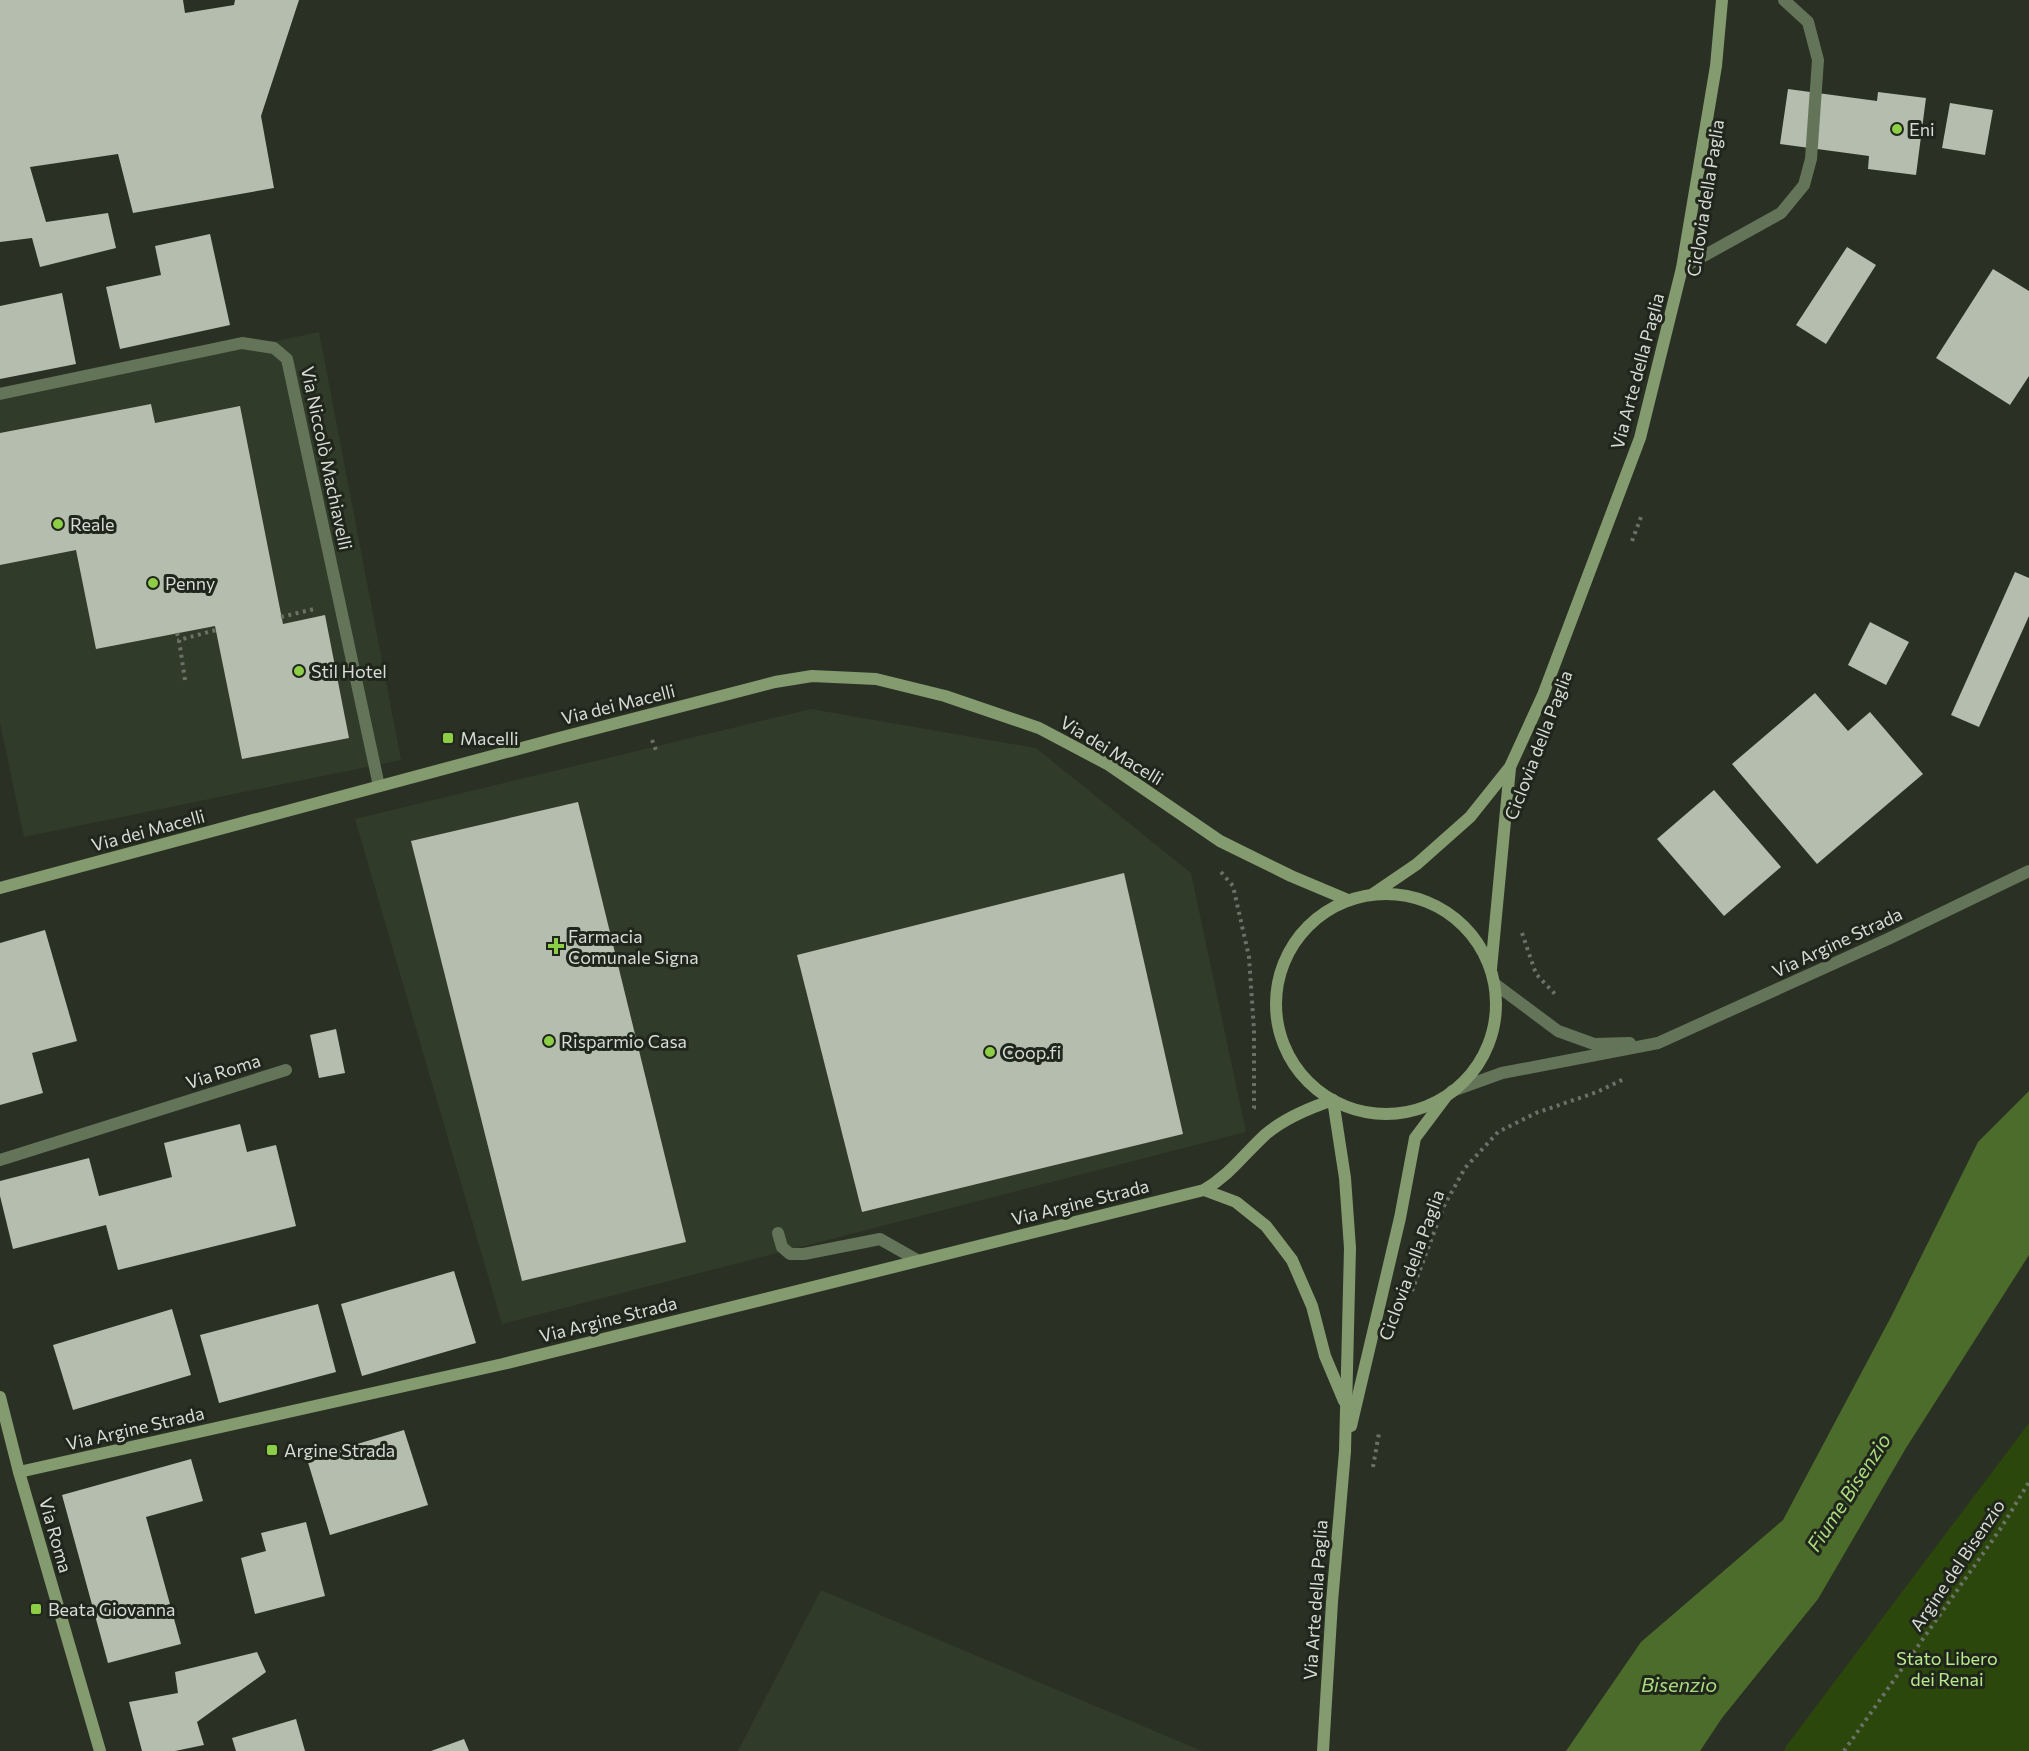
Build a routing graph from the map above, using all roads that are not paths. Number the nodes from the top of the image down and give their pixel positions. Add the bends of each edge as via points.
1 (1722, 0) edge
2 (1784, 0) edge
3 (1682, 268) junction
4 (0, 394) edge
5 (1510, 767) junction
6 (379, 786) junction
7 (2029, 871) edge
8 (0, 888) edge
9 (1373, 894) junction
10 (1348, 900) junction
11 (1493, 978) junction
12 (1658, 1043) junction
13 (286, 1070) dead end
14 (1449, 1094) junction
15 (1333, 1100) junction
16 (0, 1160) edge
17 (1204, 1190) junction
18 (778, 1233) dead end
19 (917, 1260) junction
20 (0, 1397) edge
21 (1346, 1407) junction
22 (1345, 1451) junction
23 (19, 1472) junction
24 (100, 1751) edge
25 (1323, 1751) edge

1 - 3 main road, Via Arte della Paglia via 1716,66
2 - 3 street via 1808,22 1818,60 1811,159 1804,185 1781,213
3 - 5 main road, Via Arte della Paglia via 1640,438 1543,695
4 - 6 street, Via Niccolò Machiavelli via 242,343 274,348 287,359
5 - 9 main road via 1470,817 1416,864
5 - 11 main road
6 - 8 main road, Via dei Macelli
6 - 10 main road, Via dei Macelli via 775,682 812,676 876,679 945,696 1039,728 1109,765 1220,841
7 - 12 street, Via Argine Strada
9 - 10 main road
9 - 11 main road via 1399,894 1436,905 1466,927 1487,959
10 - 15 main road via 1316,918 1293,944 1278,977 1276,1014 1285,1048 1304,1078
11 - 12 street, Via Argine Strada via 1558,1032 1594,1044
11 - 14 main road via 1496,1016 1488,1047 1471,1074
12 - 14 street, Via Argine Strada via 1502,1073
13 - 16 street, Via Roma
14 - 15 main road via 1419,1109 1390,1114 1361,1111
14 - 22 main road via 1415,1138
15 - 17 main road via 1308,1109 1267,1133 1235,1168
15 - 21 main road via 1345,1178 1350,1248
17 - 19 main road, Via Argine Strada
17 - 21 main road via 1236,1202 1266,1226 1292,1260
18 - 19 street via 782,1247 790,1254 880,1239
19 - 23 main road, Via Argine Strada via 503,1364
20 - 23 main road, Via Roma
21 - 22 main road
22 - 25 main road, Via Arte della Paglia
23 - 24 main road, Via Roma

